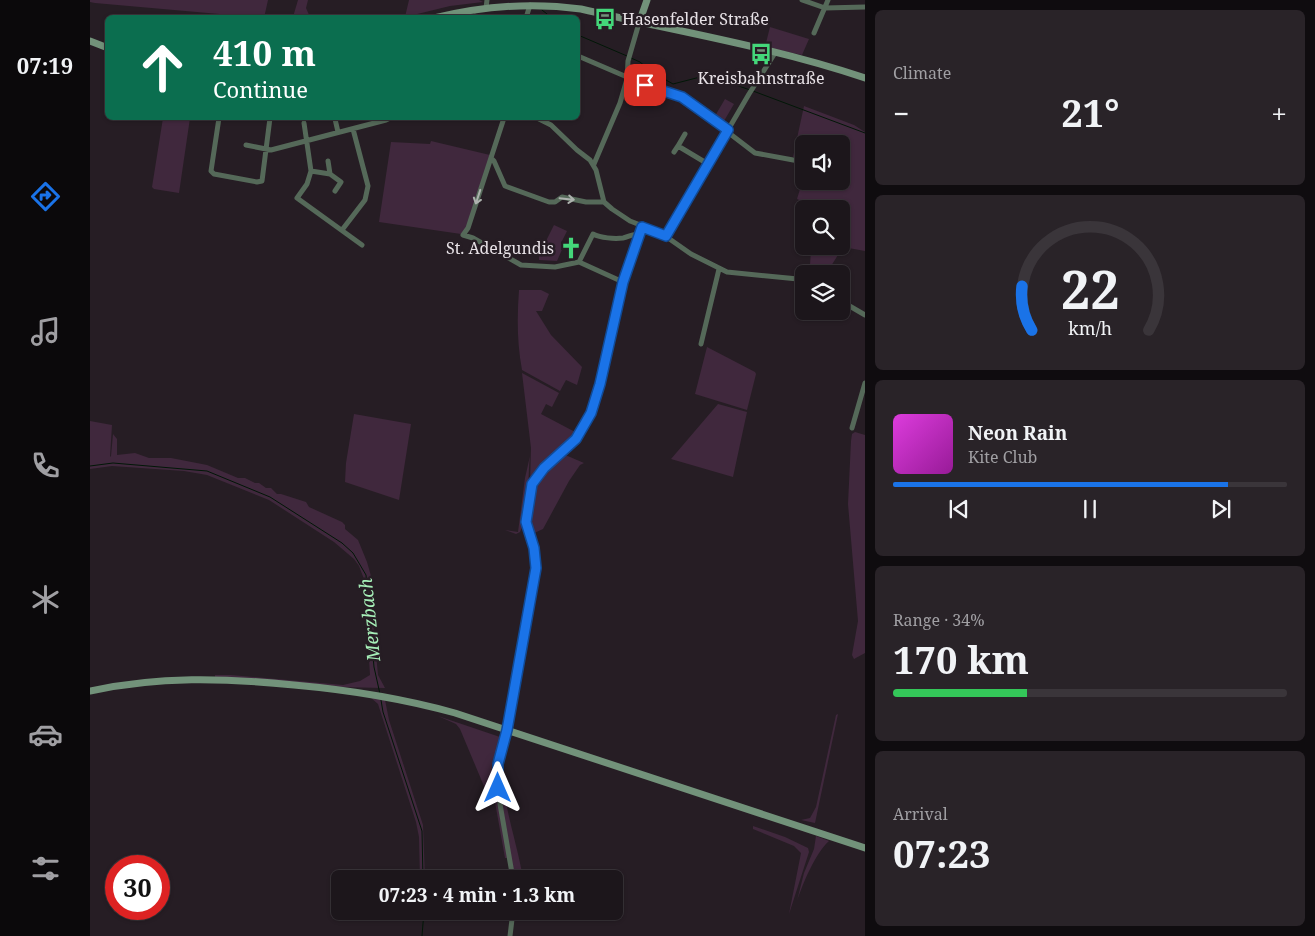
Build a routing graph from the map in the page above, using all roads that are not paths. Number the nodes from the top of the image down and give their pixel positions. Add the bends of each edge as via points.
1 (647, 0) edge
2 (802, 0) edge
3 (828, 0) edge
4 (860, 0) edge
5 (486, 4) edge
6 (530, 5) junction
7 (865, 6) edge
8 (825, 8) junction
9 (445, 15) edge
10 (527, 15) edge
11 (639, 23) junction
12 (814, 33) dead end
13 (90, 41) edge
14 (105, 47) edge
15 (775, 53) junction
16 (580, 57) edge
17 (627, 78) junction
18 (865, 78) edge
19 (219, 120) edge
20 (270, 120) edge
21 (335, 120) edge
22 (386, 120) edge
23 (503, 120) edge
24 (541, 120) edge
25 (304, 123) dead end
26 (353, 129) junction
27 (728, 130) junction
28 (338, 132) junction
29 (685, 134) dead end
30 (307, 140) junction
31 (246, 145) dead end
32 (678, 146) junction
33 (266, 149) junction
34 (674, 152) dead end
35 (491, 158) junction
36 (328, 160) dead end
37 (795, 160) edge
38 (594, 164) junction
39 (708, 164) junction
40 (311, 171) junction
41 (330, 174) junction
42 (335, 191) dead end
43 (604, 202) junction
44 (642, 227) junction
45 (342, 230) junction
46 (639, 235) junction
47 (666, 236) junction
48 (362, 244) dead end
49 (579, 262) junction
50 (719, 269) junction
51 (795, 280) edge
52 (623, 282) junction
53 (850, 306) edge
54 (865, 315) edge
55 (701, 344) dead end
56 (865, 383) edge
57 (852, 428) dead end
58 (90, 691) edge
59 (507, 730) junction
60 (865, 848) edge
61 (511, 870) edge
62 (512, 920) edge
63 (510, 936) edge

1 - 11 main road
2 - 8 street
3 - 8 street
4 - 7 street
5 - 6 main road
5 - 9 main road
6 - 10 street
6 - 11 main road via 581,9
7 - 8 street
8 - 12 street
11 - 15 main road
11 - 17 street via 628,61
13 - 14 main road
15 - 18 main road via 824,64
15 - 27 street
16 - 17 street
17 - 27 street via 682,97
17 - 38 street
19 - 33 street via 211,166 214,174 262,181
20 - 33 street
21 - 28 street
22 - 26 street
23 - 35 street
24 - 38 street via 551,125
25 - 30 street
26 - 28 street
26 - 45 street via 368,186 365,200
27 - 37 street via 755,153
27 - 39 street
28 - 30 street
29 - 32 street
30 - 33 street
30 - 40 street
31 - 33 street
32 - 34 street
32 - 39 street
35 -> 43 street via 505,186 550,202 562,197
35 -> 49 street via 463,235 521,265 555,267
36 - 41 street
38 - 43 street
39 - 47 street
40 - 41 street
40 - 45 street via 297,198
41 - 42 street via 341,182
43 - 44 street
44 - 46 street
44 - 47 street
45 - 48 street
46 - 49 street via 617,238 593,234
46 - 52 street
47 - 50 street
49 - 52 street
50 - 51 street
50 - 55 street
52 - 59 street via 596,400 582,431 544,468 534,480 530,493 526,525 534,548 536,568
53 - 54 street
56 - 57 street
58 - 59 main road via 141,682 230,680 341,689 429,706
59 - 60 main road
59 - 61 street via 498,764 498,782
62 - 63 street

